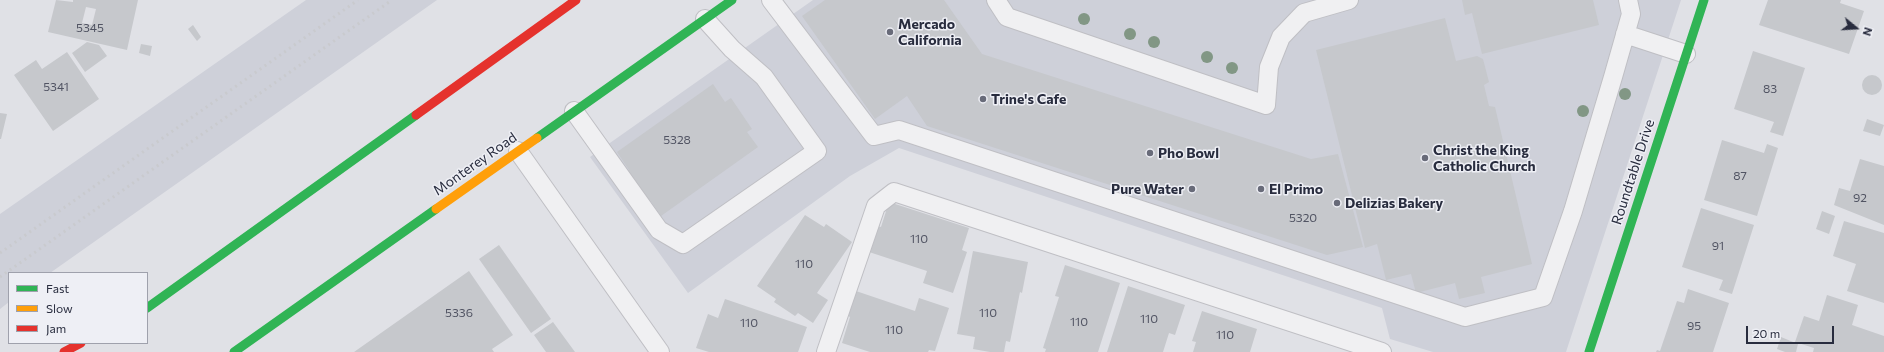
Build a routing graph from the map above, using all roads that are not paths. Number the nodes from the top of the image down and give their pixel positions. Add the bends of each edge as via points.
1 (576, 0) edge
2 (732, 0) edge
3 (771, 0) edge
4 (996, 0) edge
5 (1349, 0) edge
6 (1628, 0) edge
7 (1704, 0) edge
8 (705, 19) junction
9 (1625, 34) junction
10 (1686, 54) junction
11 (574, 112) junction
12 (518, 151) junction
13 (148, 307) edge
14 (79, 344) edge
15 (64, 352) edge
16 (234, 352) edge
17 (660, 352) edge
18 (826, 352) edge
19 (1382, 352) edge
20 (1589, 352) edge

1 - 13 main road
2 - 8 main road, Monterey Road
3 - 9 lane via 874,136 899,130 1465,317 1543,297 1573,211
4 - 5 lane via 1007,17 1266,105 1269,67 1281,37 1304,12
6 - 9 lane via 1630,14
7 - 10 main road, Roundtable Drive
8 - 11 main road, Monterey Road
8 - 11 lane via 732,49 764,77 817,151 683,244 658,230
9 - 10 lane
10 - 20 main road, Roundtable Drive
11 - 12 main road, Monterey Road
12 - 16 main road, Monterey Road
12 - 17 lane
14 - 15 main road
18 - 19 lane via 876,206 894,192

